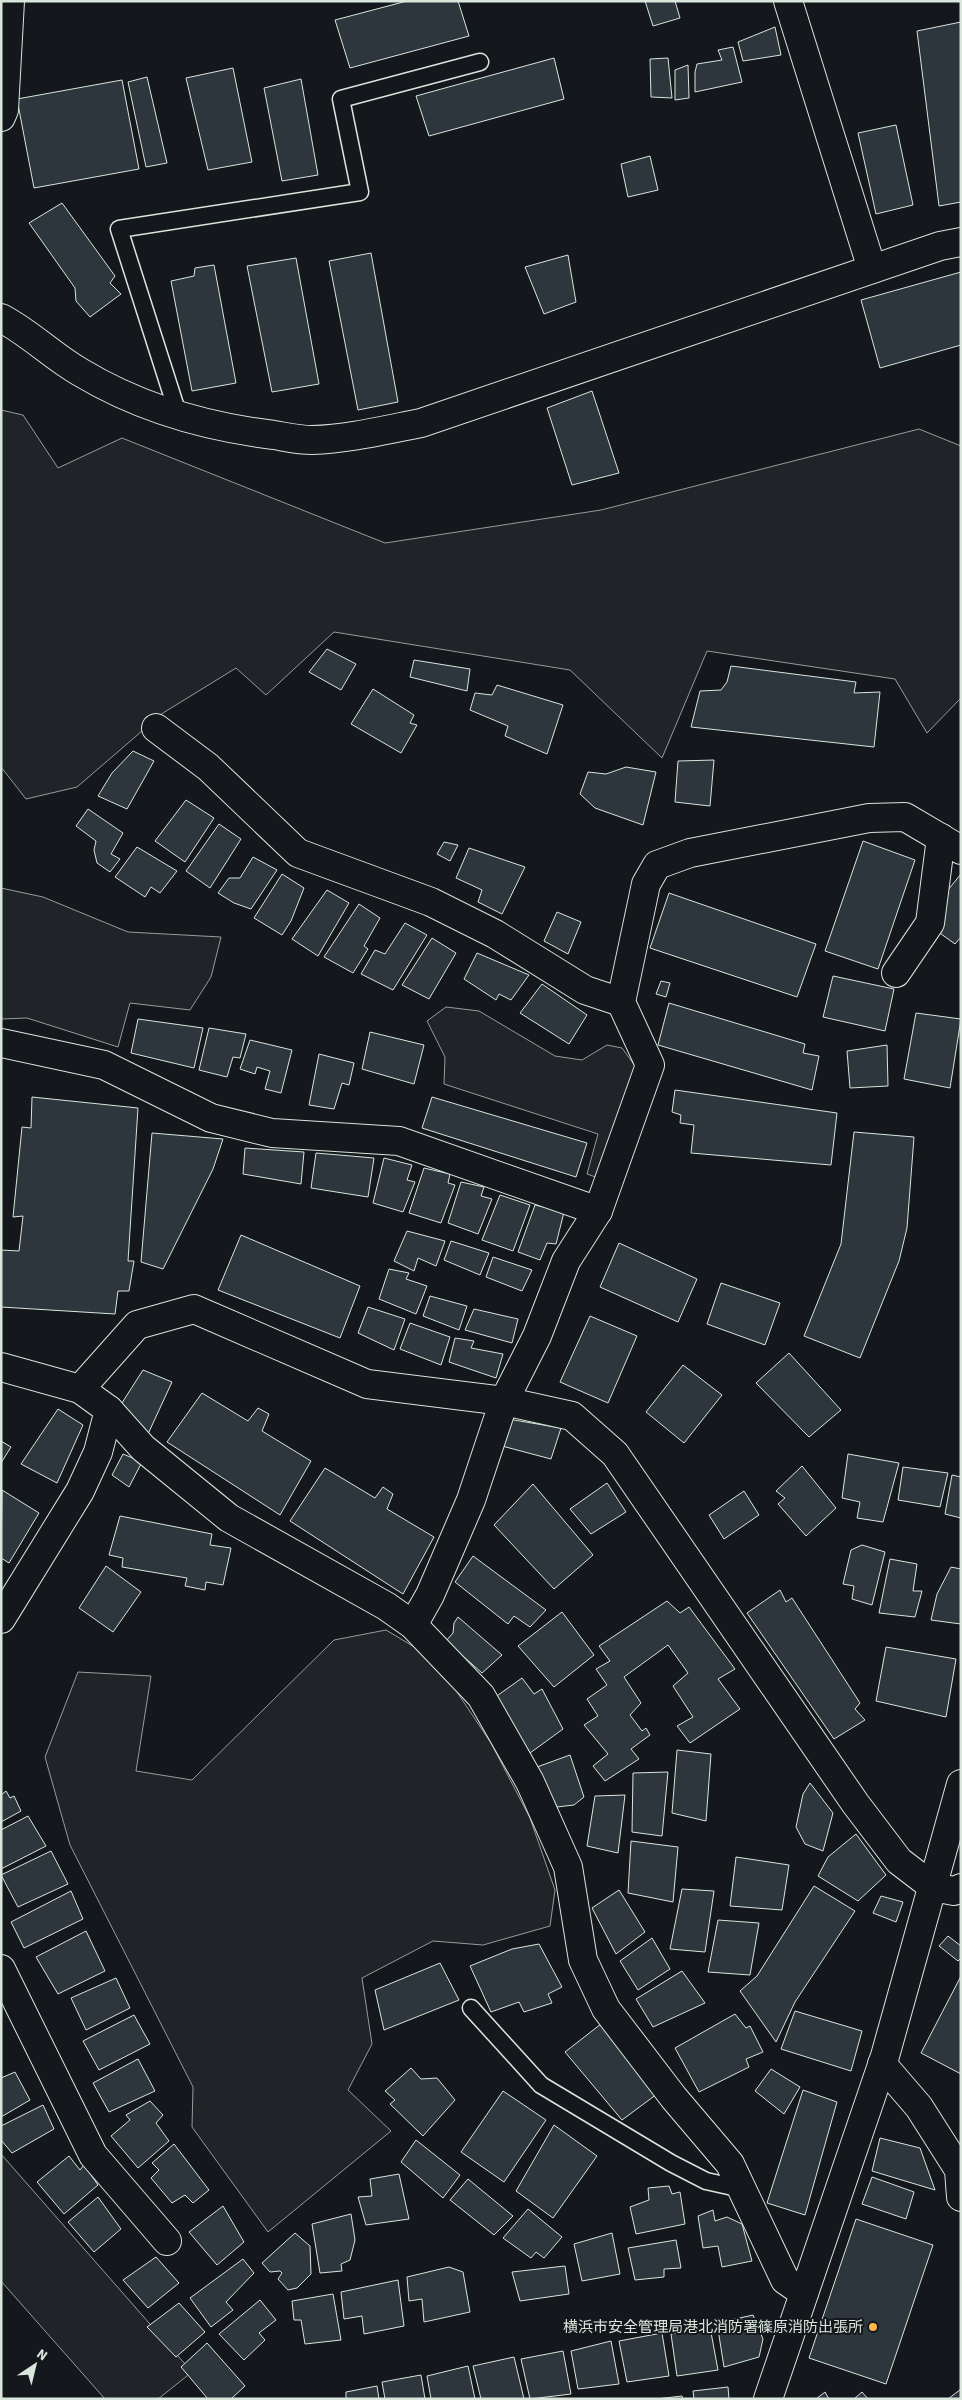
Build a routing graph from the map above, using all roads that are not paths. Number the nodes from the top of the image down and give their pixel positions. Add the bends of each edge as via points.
1 (10, 1) edge
2 (788, 1) edge
3 (480, 62) dead end
4 (1, 117) edge
5 (961, 242) edge
6 (872, 270) junction
7 (1, 318) edge
8 (178, 414) junction
9 (156, 728) dead end
10 (951, 844) edge
11 (896, 973) dead end
12 (621, 1002) junction
13 (1, 1043) edge
14 (598, 1210) junction
15 (1, 1368) edge
16 (80, 1389) junction
17 (504, 1401) junction
18 (109, 1410) junction
19 (1, 1619) edge
20 (413, 1625) junction
21 (961, 1784) edge
22 (933, 1887) junction
23 (961, 1888) edge
24 (1, 1969) edge
25 (470, 2008) dead end
26 (882, 2064) junction
27 (742, 2189) junction
28 (961, 2197) edge
29 (167, 2241) dead end
30 (804, 2293) junction
31 (768, 2399) edge

1 - 4 street
2 - 6 street
3 - 8 lane via 341,99 360,192 119,229
5 - 6 street
6 - 8 street via 420,423 363,435 310,440 256,433
7 - 8 street via 20,328 78,371 127,397
9 - 12 street via 208,767 298,853 430,902 495,934 585,990
10 - 11 street via 930,923
10 - 12 street via 905,816 869,818 690,853 657,865 646,884
12 - 14 street via 650,1065
13 - 14 street via 104,1065 211,1118 272,1133 399,1141
14 - 17 street via 566,1261 537,1336
15 - 16 street
16 - 17 street via 137,1325 194,1309 368,1384
16 - 18 street
17 - 20 street via 472,1500 430,1595
17 - 22 street via 572,1416 615,1454 855,1803 899,1861
18 - 19 street via 98,1452 80,1491
18 - 20 street via 143,1448 230,1518 386,1606
20 - 27 street via 481,1696 530,1782 568,1867 583,1960 606,2009 730,2164
21 - 22 street
22 - 23 street via 954,1891
22 - 26 street
24 - 29 street via 93,2155
25 - 27 lane via 541,2085 671,2163 706,2181
26 - 28 street via 919,2107 959,2170
26 - 30 street
27 - 30 street via 785,2280
30 - 31 street

